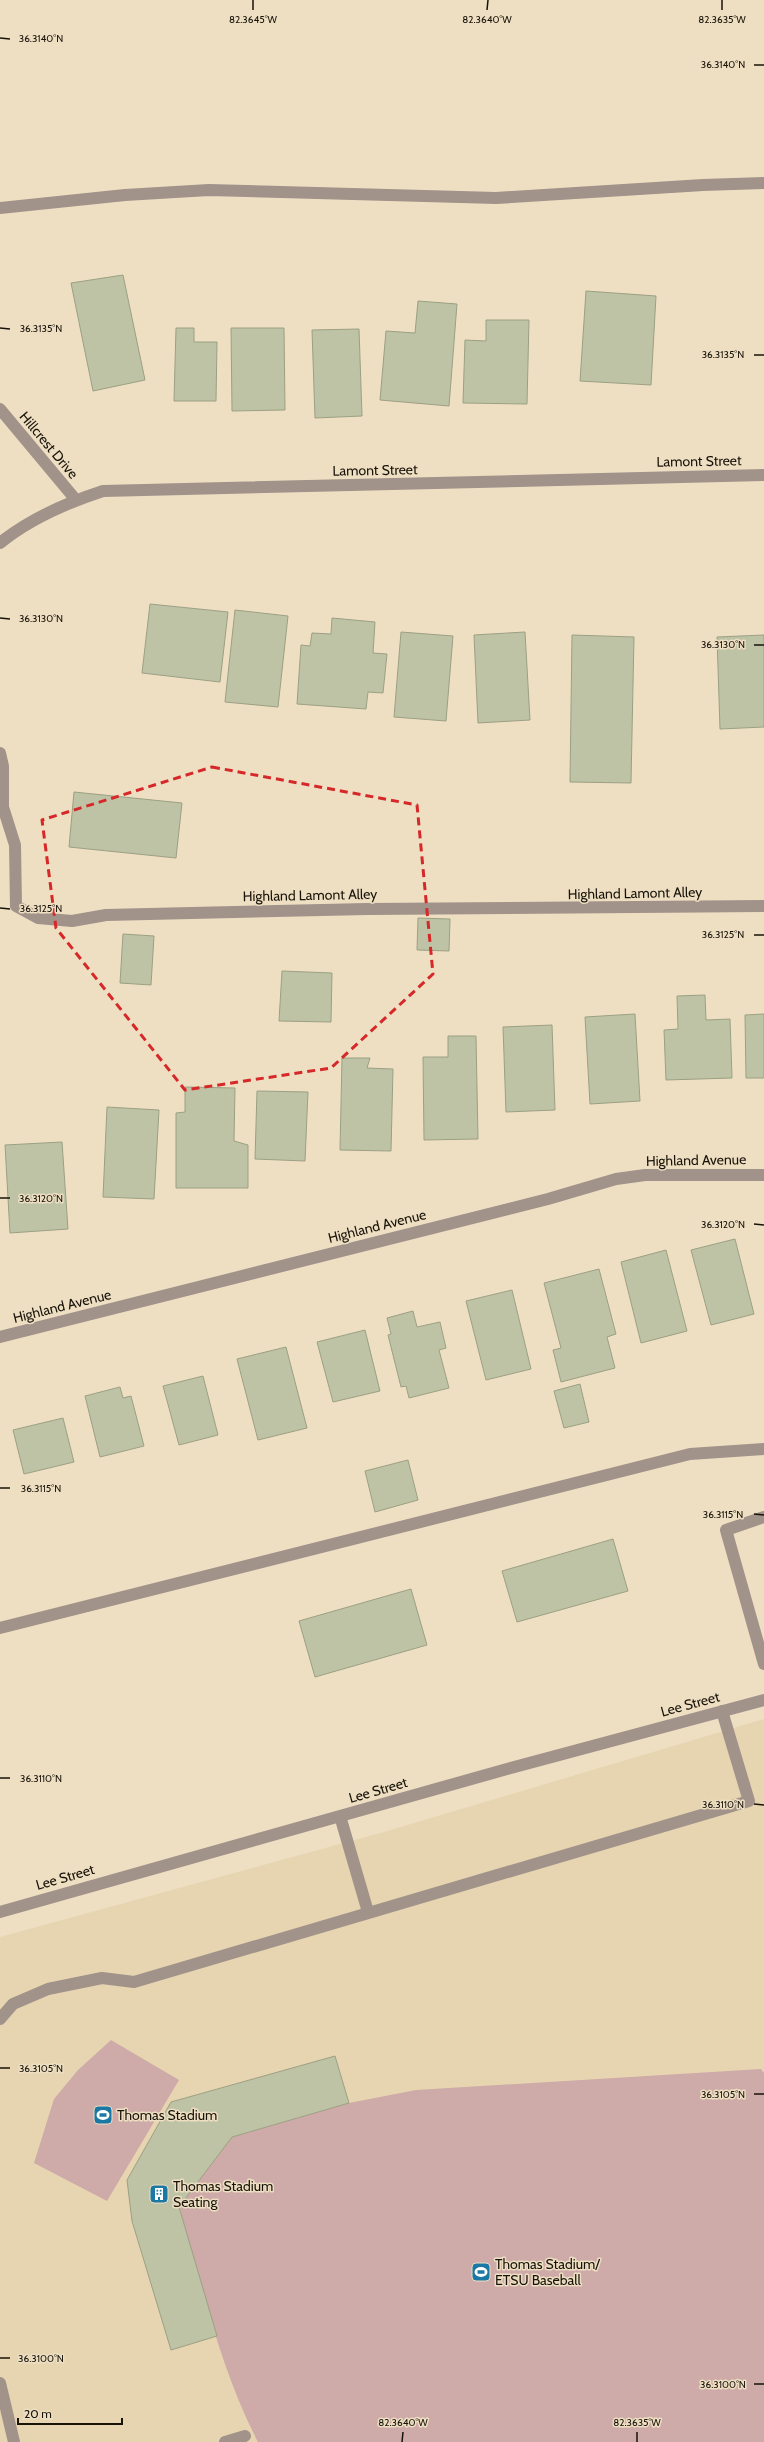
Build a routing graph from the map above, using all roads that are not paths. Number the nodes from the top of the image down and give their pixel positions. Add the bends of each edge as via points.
1 (764, 183) edge
2 (0, 208) edge
3 (0, 409) edge
4 (764, 475) edge
5 (76, 500) junction
6 (0, 543) edge
7 (0, 753) edge
8 (3, 819) edge
9 (764, 906) edge
10 (764, 1174) edge
11 (0, 1337) edge
12 (764, 1449) edge
13 (764, 1517) edge
14 (0, 1628) edge
15 (764, 1664) edge
16 (764, 1700) edge
17 (722, 1711) junction
18 (340, 1816) junction
19 (0, 1912) edge
20 (368, 1912) junction
21 (0, 2019) edge
22 (0, 2383) edge
23 (245, 2436) dead end
24 (14, 2442) edge
25 (225, 2442) edge

1 - 2 street via 496,198 209,190 125,195
3 - 5 street, Hillcrest Drive
4 - 5 street, Lamont Street via 103,491
5 - 6 street, Lamont Street via 42,515
7 - 8 street, Highland Lamont Alley via 3,766
8 - 9 street, Highland Lamont Alley via 15,846 16,906 38,918 72,920 106,915 367,909
10 - 11 street, Highland Avenue via 645,1175 616,1179 548,1199
12 - 14 street via 690,1454
13 - 15 street via 726,1530
16 - 17 street, Lee Street
17 - 18 street, Lee Street
17 - 20 street via 749,1800
18 - 19 street, Lee Street
18 - 20 street
20 - 21 street via 134,1982 102,1978 48,1989 13,2004
22 - 24 street
23 - 25 street

